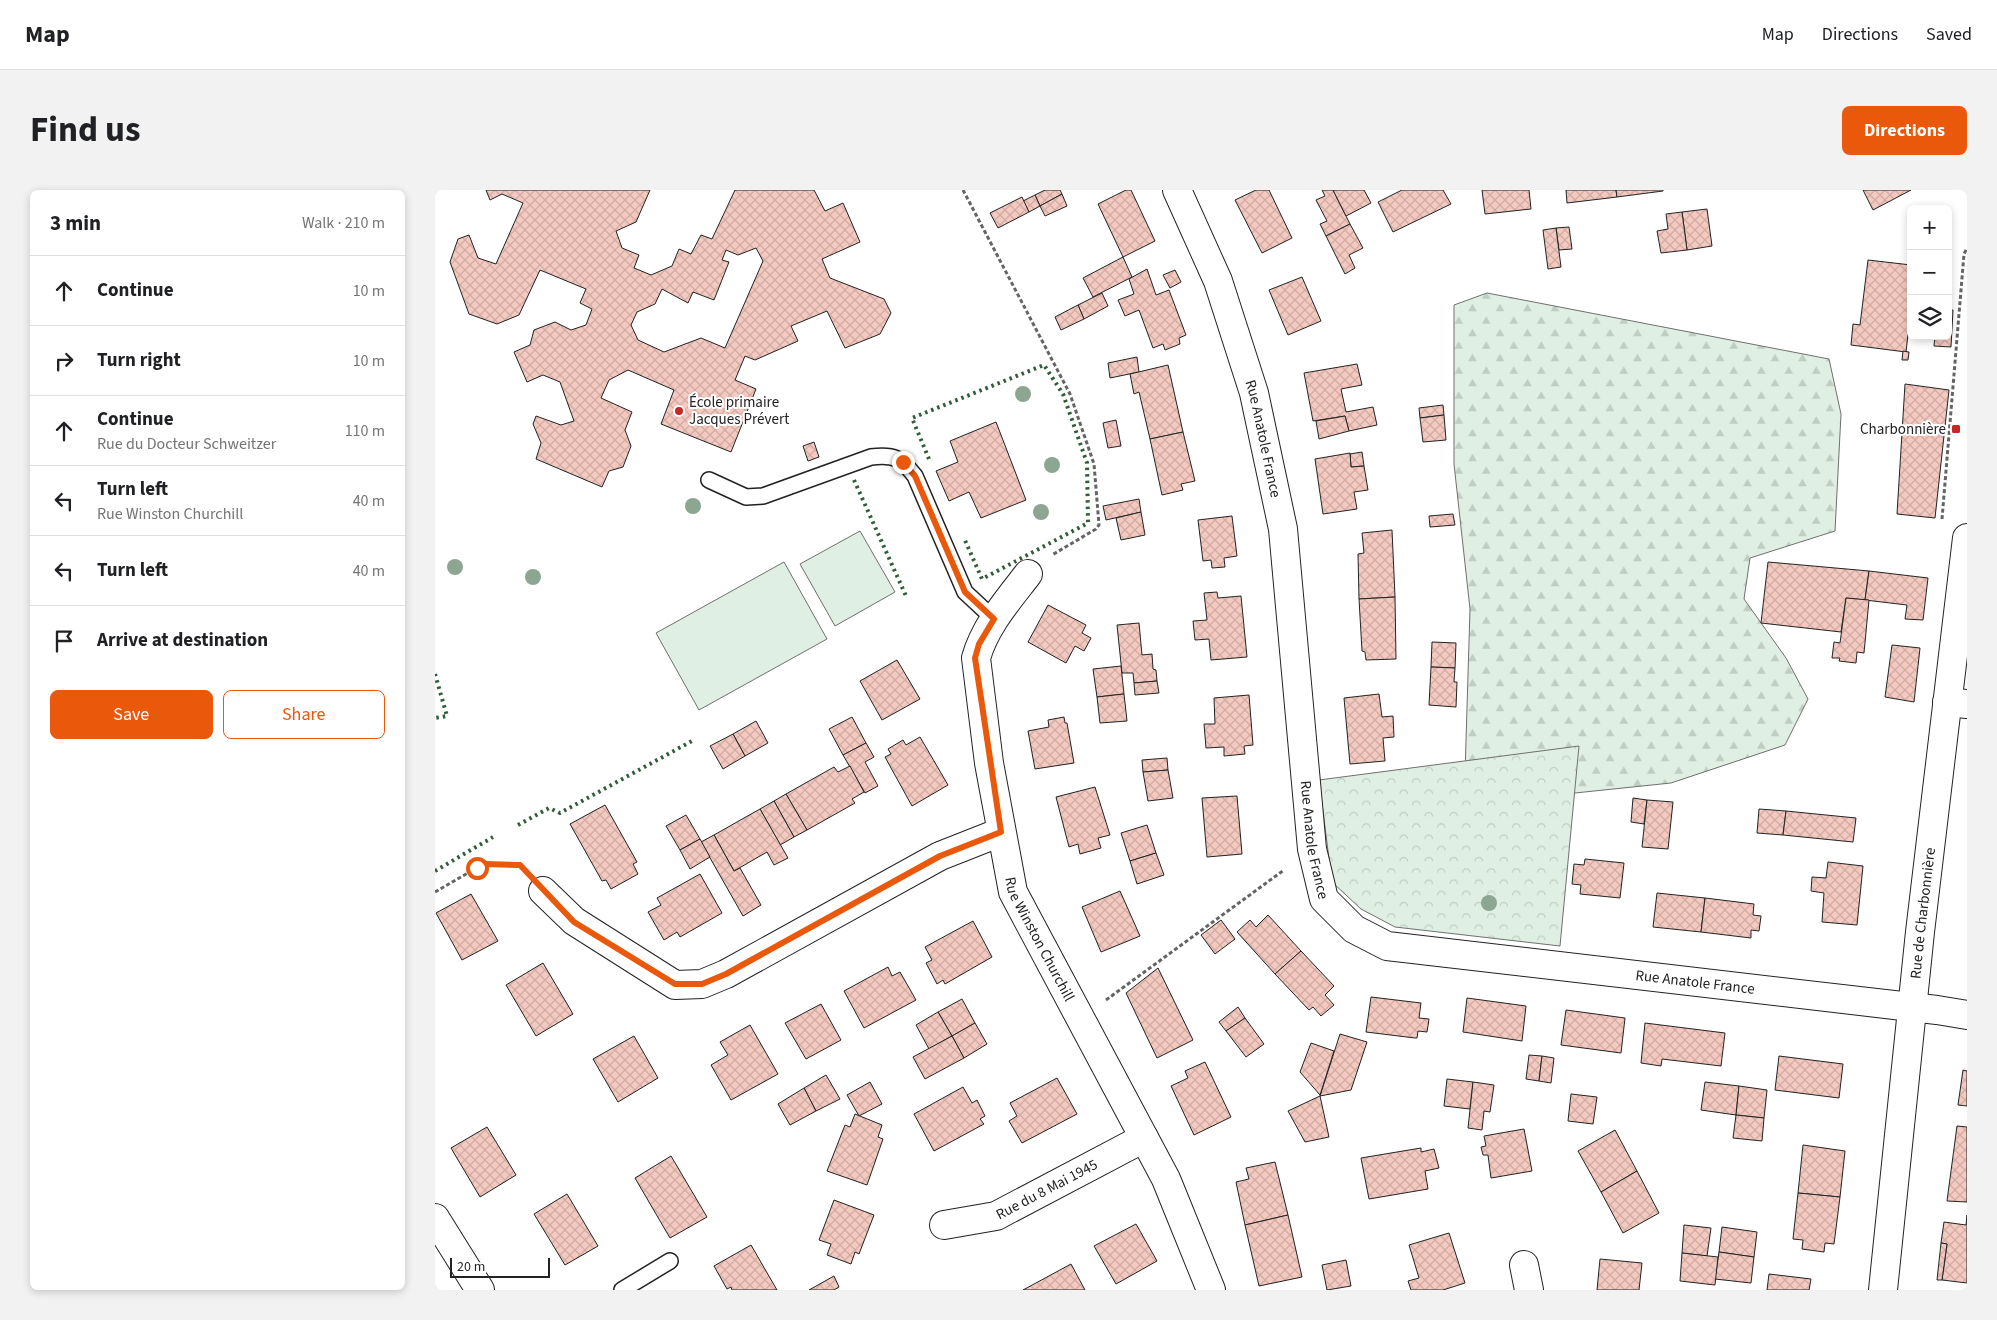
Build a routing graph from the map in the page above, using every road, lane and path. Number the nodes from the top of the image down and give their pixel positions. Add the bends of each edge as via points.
1 (963, 190) edge
2 (1177, 190) edge
3 (709, 480) dead end
4 (1967, 538) edge
5 (1027, 574) joint
6 (994, 619) junction
7 (1957, 703) edge
8 (1001, 832) junction
9 (1312, 849) junction
10 (543, 891) joint
11 (435, 892) edge
12 (1099, 1005) dead end
13 (1913, 1007) junction
14 (1967, 1015) edge
15 (1144, 1138) junction
16 (435, 1218) edge
17 (944, 1225) dead end
18 (670, 1261) dead end
19 (480, 1290) edge
20 (622, 1290) edge
21 (1211, 1290) edge
22 (1883, 1290) edge

1 - 5 path via 1070,394 1094,464 1099,525
2 - 9 street, Rue Anatole France via 1218,281 1254,393 1283,529
3 - 6 lane via 746,497 763,496 871,457 887,455 903,462 915,476 965,592
4 - 7 street, Rue de Charbonnière
5 - 6 street, Rue Winston Churchill
6 - 8 street, Rue Winston Churchill via 979,644 975,658
7 - 13 street, Rue de Charbonnière
8 - 10 street via 940,856 702,984 675,984 574,922
8 - 15 street, Rue Winston Churchill via 1013,892
9 - 12 path
9 - 13 street, Rue Anatole France via 1324,899 1354,929 1387,946
10 - 11 path via 520,865 485,864
13 - 14 street, Rue Anatole France
13 - 22 street, Rue de Charbonnière
15 - 17 street, Rue du 8 Mai 1945 via 996,1216
15 - 21 street, Rue Winston Churchill via 1166,1179
16 - 19 street
18 - 20 lane

